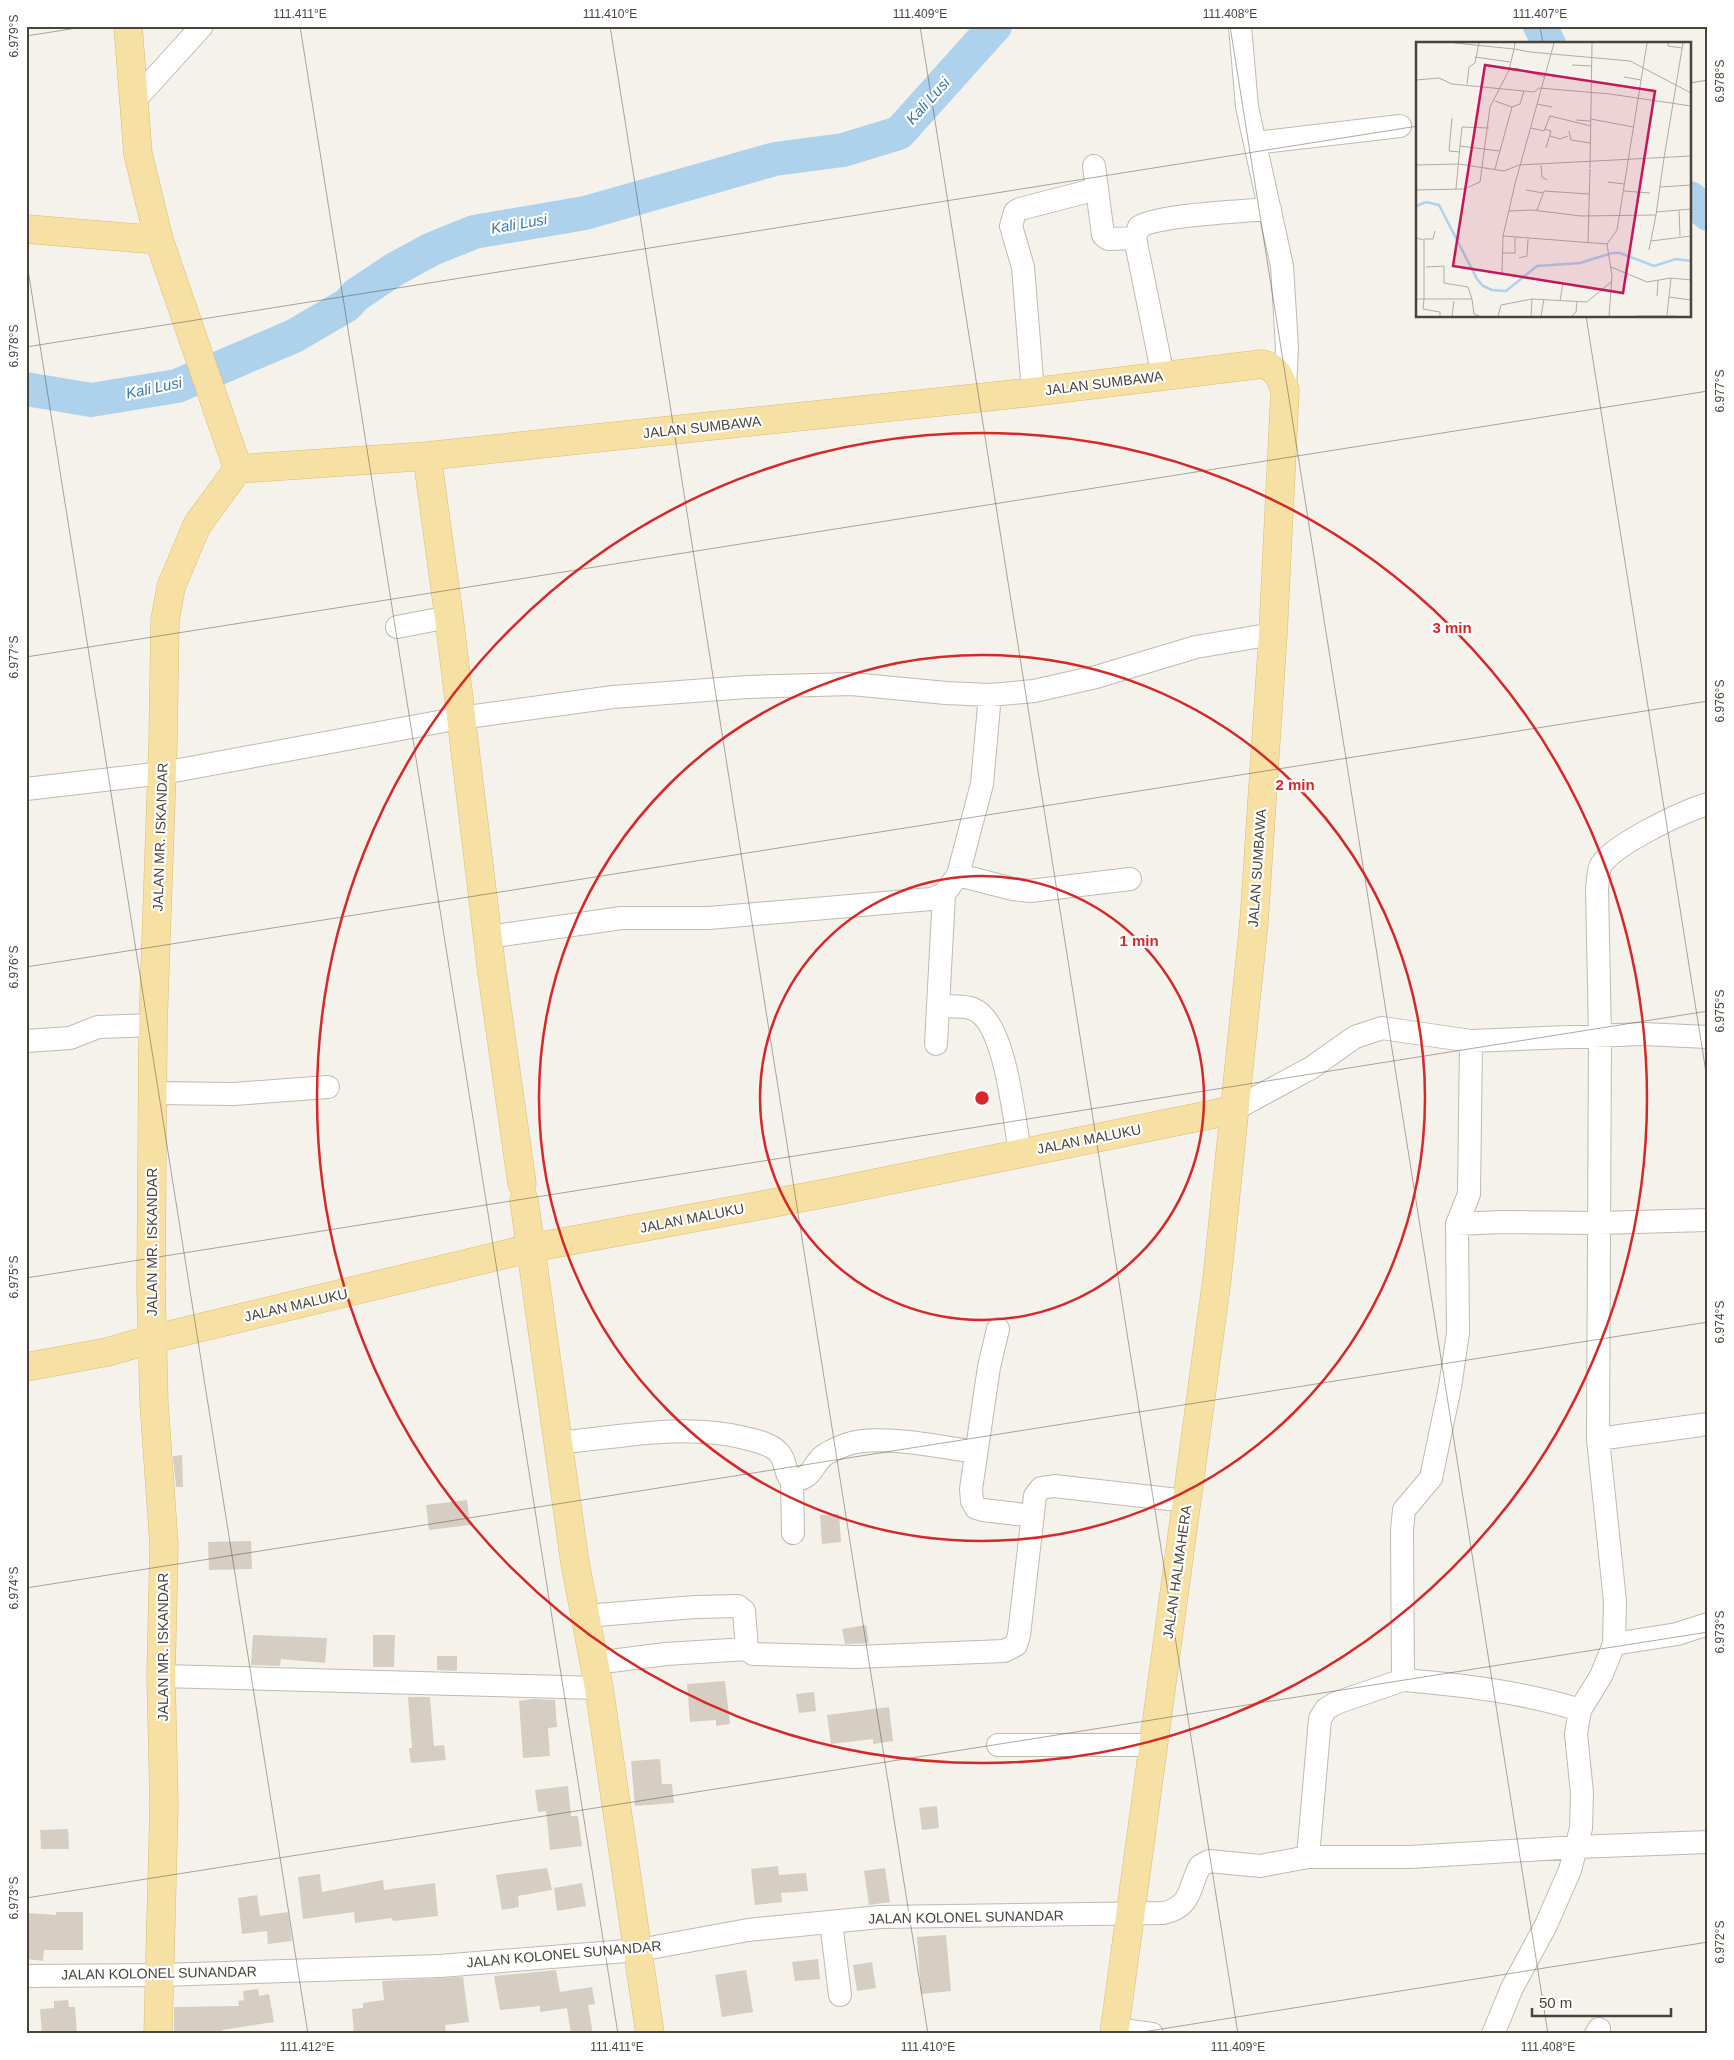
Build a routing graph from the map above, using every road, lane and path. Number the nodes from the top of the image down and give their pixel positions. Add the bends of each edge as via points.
1 (128, 26) edge
2 (202, 26) edge
3 (1240, 26) edge
4 (134, 101) junction
5 (1400, 126) dead end
6 (1255, 143) junction
7 (1094, 166) dead end
8 (1097, 190) junction
9 (1270, 209) junction
10 (26, 229) edge
11 (1135, 238) junction
12 (161, 250) junction
13 (1163, 376) junction
14 (1285, 390) junction
15 (1033, 392) junction
16 (427, 456) junction
17 (238, 469) junction
18 (449, 617) junction
19 (397, 627) dead end
20 (1273, 634) junction
21 (990, 694) junction
22 (460, 718) junction
23 (162, 774) junction
24 (26, 789) edge
25 (1708, 804) edge
26 (958, 875) junction
27 (1130, 879) dead end
28 (944, 894) junction
29 (488, 937) junction
30 (938, 1006) junction
31 (153, 1025) junction
32 (1600, 1037) junction
33 (1708, 1037) edge
34 (26, 1041) edge
35 (1471, 1041) junction
36 (936, 1044) dead end
37 (328, 1087) dead end
38 (152, 1093) junction
39 (1234, 1110) junction
40 (1020, 1152) junction
41 (1708, 1220) edge
42 (1458, 1224) junction
43 (1598, 1224) junction
44 (531, 1248) junction
45 (998, 1329) dead end
46 (153, 1339) junction
47 (26, 1367) edge
48 (1708, 1424) edge
49 (1598, 1439) junction
50 (558, 1443) junction
51 (976, 1452) junction
52 (792, 1481) junction
53 (1187, 1500) junction
54 (1033, 1516) junction
55 (793, 1533) dead end
56 (585, 1616) junction
57 (1708, 1624) edge
58 (1614, 1644) junction
59 (746, 1650) junction
60 (161, 1676) junction
61 (597, 1676) junction
62 (1404, 1680) junction
63 (1580, 1710) junction
64 (998, 1745) dead end
65 (1152, 1745) junction
66 (1708, 1842) edge
67 (1577, 1847) junction
68 (1308, 1857) junction
69 (1129, 1914) junction
70 (831, 1922) junction
71 (639, 1950) junction
72 (159, 1975) junction
73 (26, 1976) edge
74 (840, 1995) dead end
75 (1114, 2031) edge
76 (158, 2034) edge
77 (650, 2034) edge
78 (1152, 2034) edge
79 (1493, 2034) edge

1 - 4 main road
2 - 4 street
3 - 6 street via 1247,107
4 - 12 main road via 138,154
5 - 6 street
6 - 9 street
7 - 8 street
8 - 11 street via 1103,235 1108,239
8 - 15 street via 1020,209 1012,218 1011,226 1023,267
9 - 11 street via 1151,222 1139,227
9 - 14 street via 1282,266 1287,347
10 - 12 main road
11 - 13 street
12 - 17 main road
13 - 14 main road, JALAN SUMBAWA via 1262,364 1277,371
13 - 15 main road, JALAN SUMBAWA
14 - 20 main road, JALAN SUMBAWA
15 - 16 main road, JALAN SUMBAWA
16 - 17 main road, JALAN SUMBAWA
16 - 18 main road
17 - 23 main road, JALAN MR. ISKANDAR via 197,525 171,587 165,620
18 - 19 street
18 - 22 main road
20 - 21 street via 1196,647 1096,677 1034,691
20 - 39 main road, JALAN SUMBAWA via 1254,922
21 - 22 street via 851,684 747,687 613,697
21 - 26 street via 982,784
22 - 23 street
22 - 29 main road
23 - 24 street
23 - 31 main road, JALAN MR. ISKANDAR
25 - 32 street via 1692,808 1636,838 1600,867 1597,888
26 - 27 street via 1030,891
26 - 28 street
28 - 29 street via 931,899 709,918 622,918
28 - 30 street
29 - 44 main road
30 - 36 street
30 - 40 street via 974,1010 984,1017 1005,1059
31 - 34 street via 98,1027 70,1038
31 - 38 main road, JALAN MR. ISKANDAR
32 - 33 street via 1643,1034
32 - 35 street
32 - 43 street
35 - 39 street via 1382,1028 1371,1030 1355,1037 1311,1068
35 - 42 street via 1468,1194
37 - 38 street via 234,1094
38 - 46 main road, JALAN MR. ISKANDAR
39 - 40 main road, JALAN MALUKU
39 - 53 main road, JALAN HALMAHERA
40 - 44 main road, JALAN MALUKU via 818,1195
41 - 43 street
42 - 43 street
42 - 62 street via 1458,1333 1447,1404 1431,1478 1404,1510
43 - 49 street
44 - 46 main road, JALAN MALUKU
44 - 50 main road
45 - 51 street
46 - 47 main road, JALAN MALUKU via 107,1352
46 - 60 main road, JALAN MR. ISKANDAR via 164,1545
48 - 49 street
49 - 58 street via 1615,1601
50 - 52 street via 669,1432 722,1432 762,1442 777,1450
50 - 56 main road
51 - 52 street via 903,1442 854,1443 821,1457 807,1477
51 - 54 street via 971,1490 976,1508
52 - 55 street
53 - 54 street via 1047,1486 1035,1496
53 - 65 main road, JALAN HALMAHERA
54 - 59 street via 1019,1635 1011,1649 1004,1652 855,1656 753,1654
56 - 59 street via 738,1606 744,1611
56 - 61 main road
57 - 58 street via 1676,1634
58 - 63 street via 1601,1676
59 - 61 street via 666,1654
60 - 61 street
60 - 72 main road, JALAN MR. ISKANDAR via 164,1805
61 - 71 main road
62 - 63 street via 1471,1685
62 - 68 street via 1336,1703 1326,1709 1320,1719
63 - 67 street via 1576,1734 1582,1793
64 - 65 street
65 - 69 main road, JALAN HALMAHERA
66 - 67 street, JALAN KOLONEL SUNANDAR
67 - 68 street, JALAN KOLONEL SUNANDAR via 1427,1856
67 - 79 street via 1546,1925 1512,1988
68 - 69 street, JALAN KOLONEL SUNANDAR via 1260,1866 1209,1861 1200,1866 1191,1891 1179,1907 1164,1913
69 - 70 street, JALAN KOLONEL SUNANDAR via 880,1917
69 - 75 main road, JALAN HALMAHERA
70 - 71 street, JALAN KOLONEL SUNANDAR via 748,1930
70 - 74 street
71 - 72 street, JALAN KOLONEL SUNANDAR via 440,1966
71 - 77 main road
72 - 73 street, JALAN KOLONEL SUNANDAR
72 - 76 main road, JALAN MR. ISKANDAR
75 - 78 street

